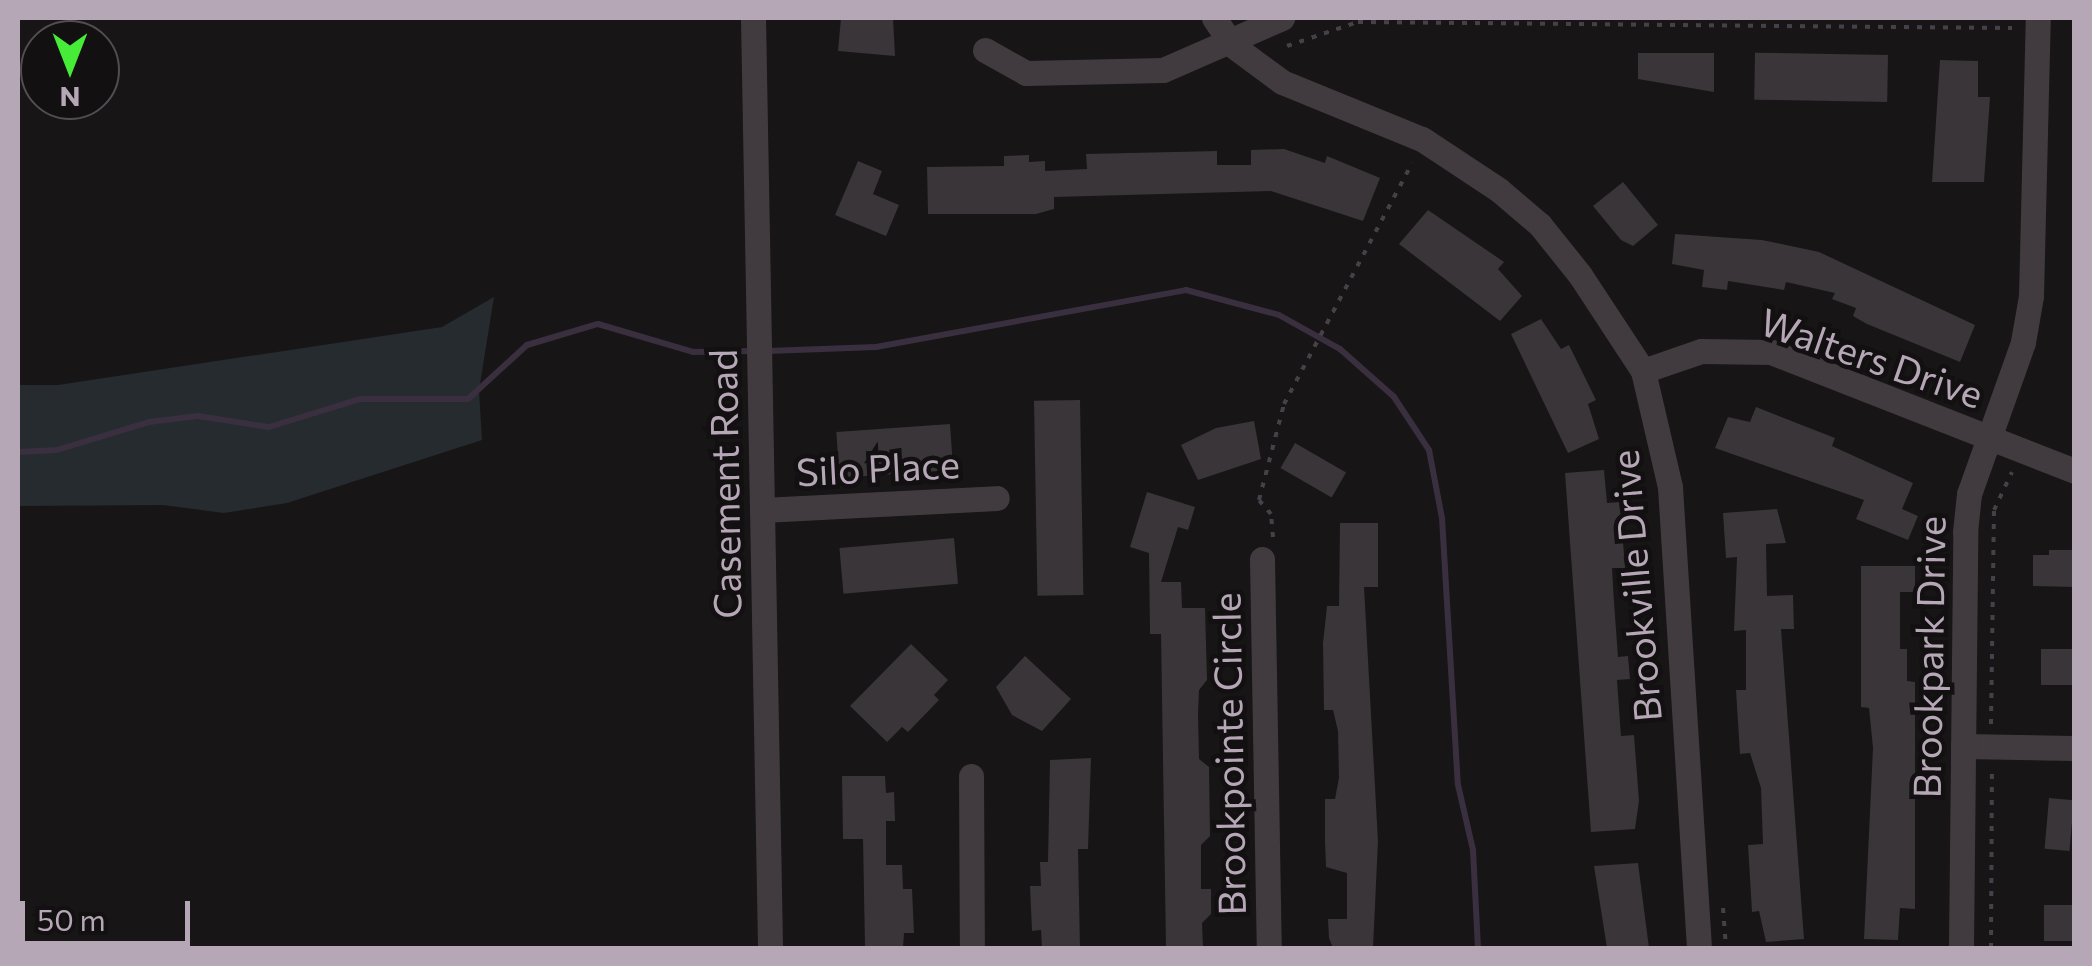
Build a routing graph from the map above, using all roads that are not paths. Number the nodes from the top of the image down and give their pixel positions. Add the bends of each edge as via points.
1 (754, 18) edge
2 (1214, 18) edge
3 (1282, 18) edge
4 (2038, 18) edge
5 (1232, 44) junction
6 (985, 50) dead end
7 (1642, 372) junction
8 (1990, 438) junction
9 (2074, 470) edge
10 (997, 498) dead end
11 (762, 510) junction
12 (1262, 559) road end
13 (1963, 746) junction
14 (2074, 748) edge
15 (972, 776) dead end
16 (770, 948) edge
17 (972, 948) edge
18 (1269, 948) edge
19 (1699, 948) edge
20 (1961, 948) edge

1 - 11 street, Casement Road
2 - 5 street, Brookville Drive
3 - 5 street
4 - 8 street, Brookpark Drive via 2031,296 2024,342
5 - 6 street via 1163,70 1112,72 1026,73
5 - 7 street, Brookville Drive via 1282,82 1422,139 1540,226 1620,331
7 - 8 street, Walters Drive via 1701,351 1770,352
7 - 19 street, Brookville Drive via 1670,487
8 - 9 street, Walters Drive
8 - 13 street, Brookpark Drive via 1965,532
10 - 11 street, Silo Place
11 - 16 street, Casement Road
12 - 18 street, Brookpointe Circle
13 - 14 street
13 - 20 street, Brookpark Drive
15 - 17 street

